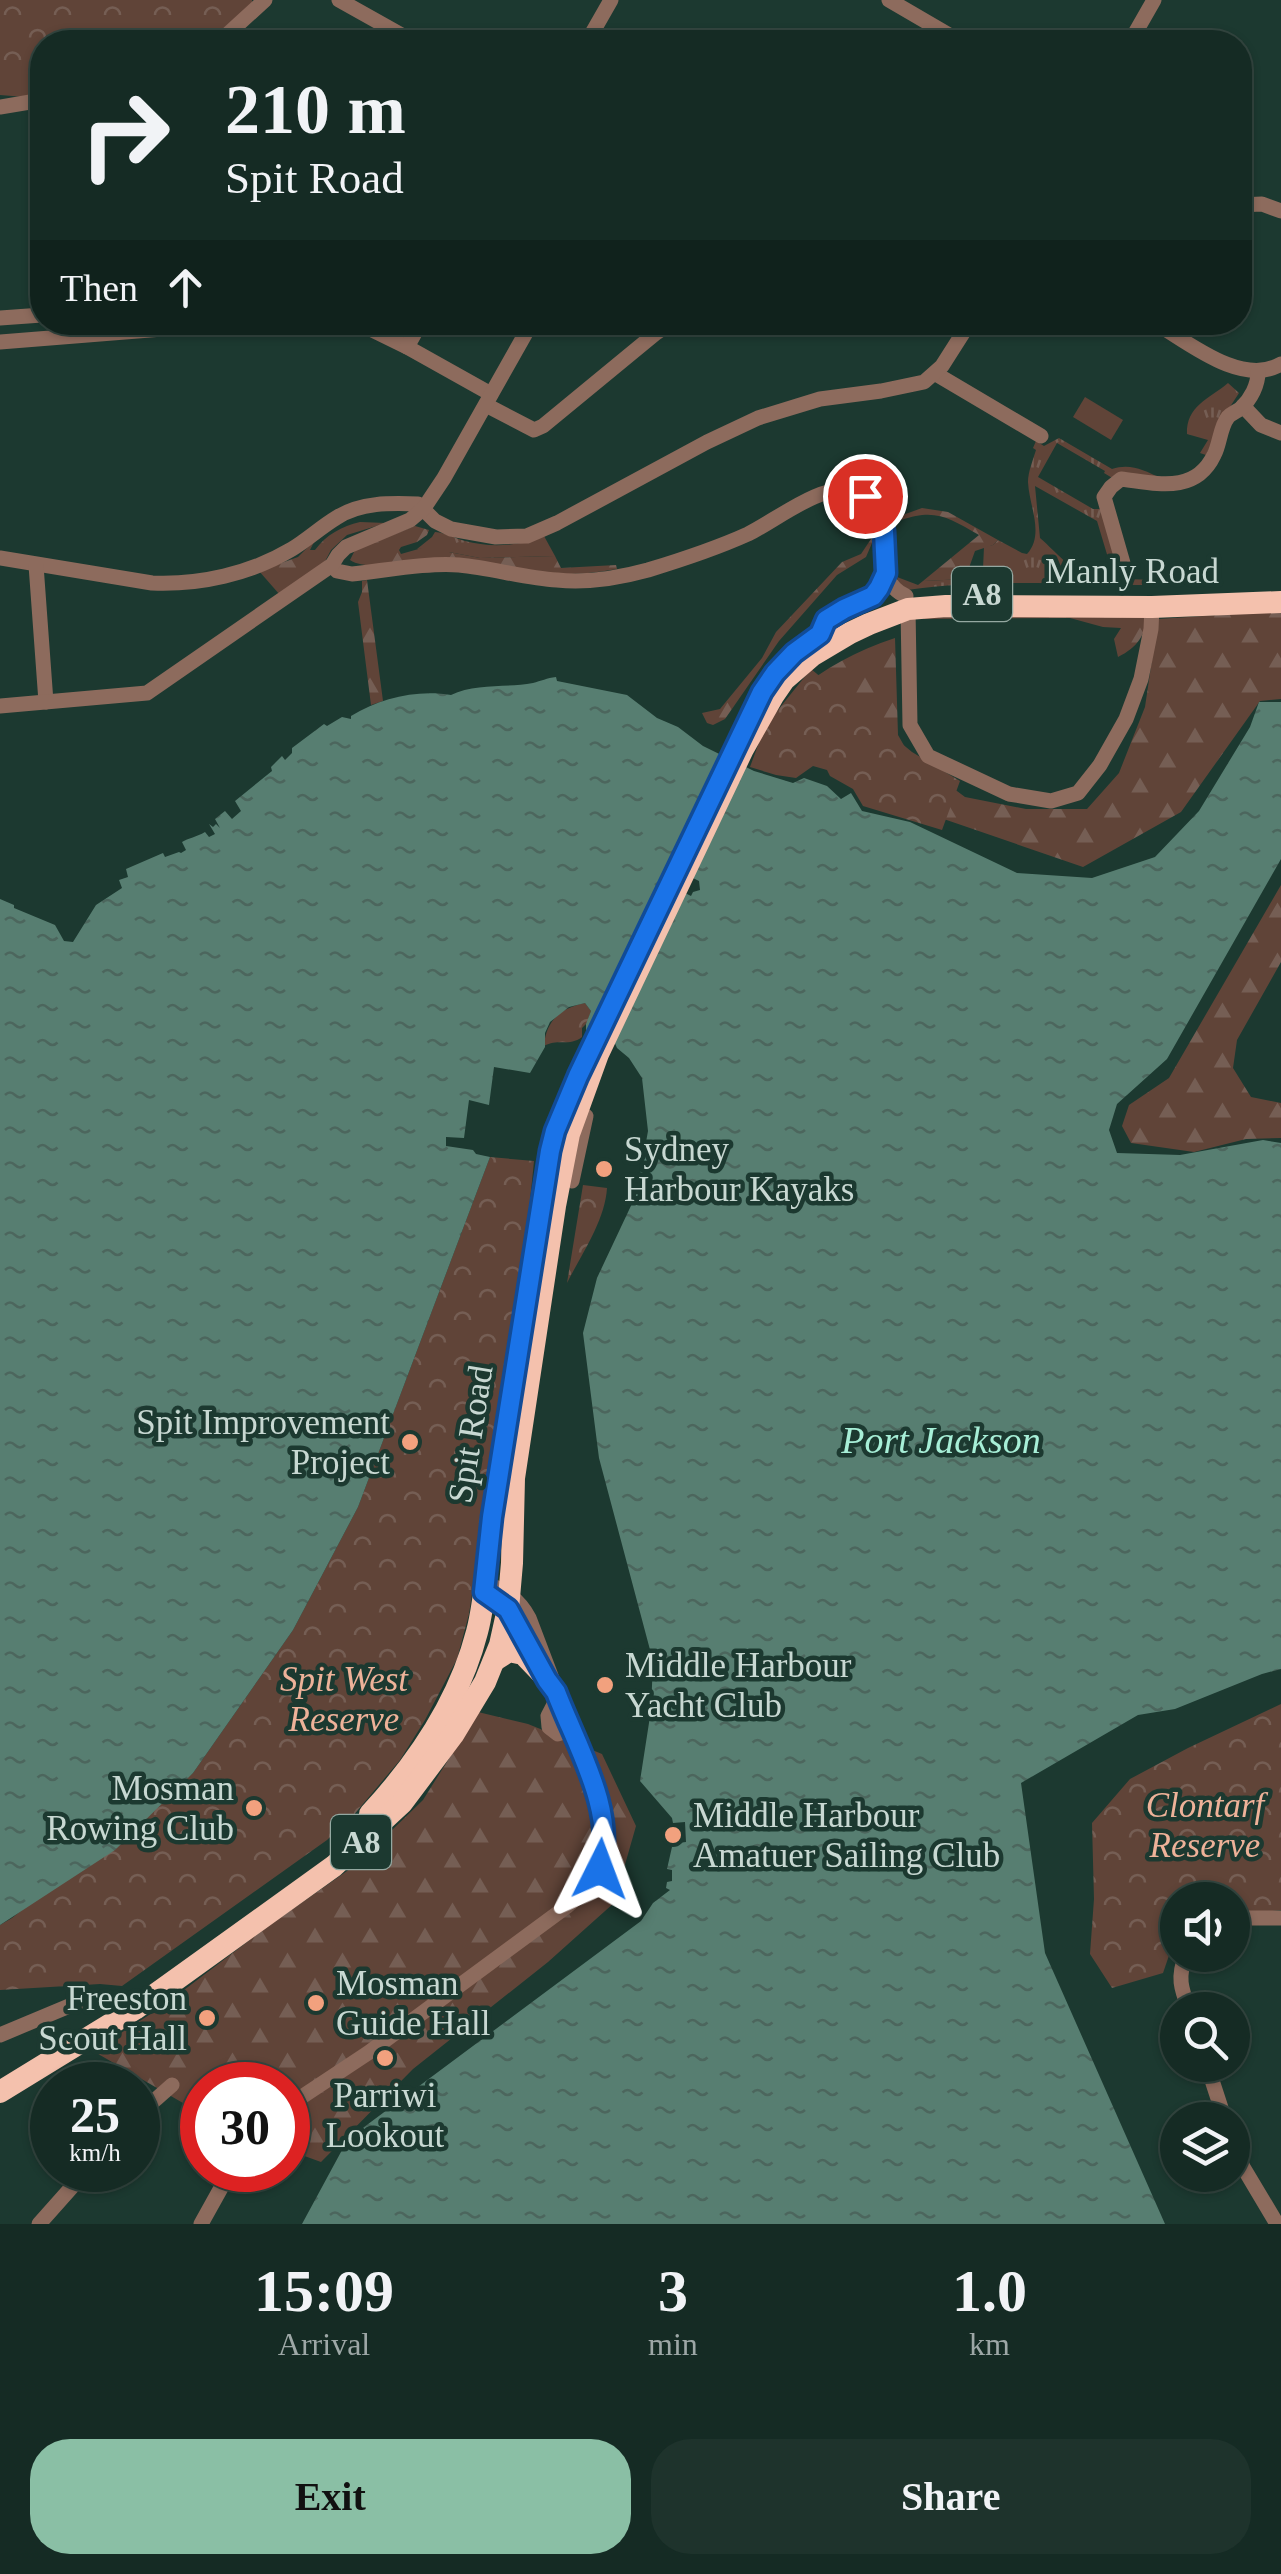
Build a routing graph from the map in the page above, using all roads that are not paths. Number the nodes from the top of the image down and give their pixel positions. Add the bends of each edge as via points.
1 (265, 0) edge
2 (339, 0) edge
3 (611, 0) edge
4 (889, 0) edge
5 (1154, 0) edge
6 (232, 30) edge
7 (393, 30) edge
8 (594, 30) edge
9 (940, 30) edge
10 (1137, 30) edge
11 (30, 102) edge
12 (0, 107) edge
13 (1252, 204) edge
14 (1281, 211) edge
15 (30, 316) edge
16 (0, 318) edge
17 (88, 335) edge
18 (384, 335) edge
19 (413, 335) edge
20 (525, 335) edge
21 (654, 335) edge
22 (962, 335) edge
23 (1176, 335) edge
24 (0, 342) edge
25 (407, 346) junction
26 (1281, 364) edge
27 (1258, 372) junction
28 (936, 374) junction
29 (488, 399) junction
30 (1243, 406) junction
31 (1281, 433) edge
32 (1041, 436) dead end
33 (424, 508) junction
34 (0, 558) edge
35 (1123, 562) dead end
36 (36, 566) junction
37 (335, 568) junction
38 (886, 573) junction
39 (1281, 588) edge
40 (1152, 600) junction
41 (907, 602) junction
42 (1281, 602) edge
43 (812, 639) junction
44 (46, 702) junction
45 (0, 706) edge
46 (739, 747) junction
47 (594, 1052) junction
48 (586, 1116) dead end
49 (572, 1180) dead end
50 (484, 1587) junction
51 (508, 1601) junction
52 (495, 1660) junction
53 (554, 1689) junction
54 (1250, 1918) edge
55 (1281, 1918) edge
56 (109, 2008) junction
57 (0, 2035) edge
58 (0, 2074) edge
59 (172, 2085) dead end
60 (310, 2091) edge
61 (0, 2092) edge
62 (160, 2096) edge
63 (1250, 2180) edge
64 (67, 2192) edge
65 (219, 2192) edge
66 (39, 2224) edge
67 (202, 2224) edge
68 (1277, 2224) edge

1 - 6 street
2 - 7 street
3 - 8 street
4 - 9 street
5 - 10 street
11 - 12 street
13 - 14 street
15 - 16 street
17 - 24 street
18 - 25 street
19 - 25 street
20 - 29 street
21 - 29 street via 534,430
22 - 28 street
23 - 27 street via 1235,369
25 - 29 street
26 - 27 street
27 - 30 street
28 - 32 street
28 - 33 street via 758,418 527,536 470,534 441,526
29 - 33 street
30 - 31 street via 1261,425
30 - 35 street via 1228,417 1205,469 1179,484 1121,479 1111,486 1104,497
33 - 36 street via 356,508 268,561 206,581 152,583
33 - 37 street via 346,547
34 - 36 street
36 - 44 street
37 - 38 street via 352,574 454,564 591,581 646,570 748,534 842,489 865,496 880,512
37 - 44 street via 147,692
38 - 41 street
38 - 43 street via 873,596 826,620
39 - 40 highway, Manly Road / A8
40 - 41 highway, Manly Road / A8
40 - 41 street via 1141,679 1126,718 1078,793 1050,801 1008,794 928,756 910,725
40 - 42 highway, Manly Road / A8
41 - 43 highway, Manly Road / A8 via 862,610
41 - 46 highway, Manly Road / A8 via 799,665
43 - 46 highway, Spit Road / A8 via 762,692
44 - 45 street
46 - 47 highway, Spit Road / A8
47 - 50 highway, Spit Road / A8 via 566,1101 550,1151
47 - 51 highway, Spit Road / A8 via 555,1206 514,1478
48 - 49 street
50 - 51 street
50 - 56 highway, Spit Road / A8 via 471,1654 448,1706 422,1752 359,1827
51 - 52 highway, Spit Road / A8
51 - 53 street
52 - 53 highway via 523,1654
52 - 61 highway, Spit Road / A8 via 446,1746 402,1802 334,1866 135,2009
53 - 60 street via 549,1727 558,1734 572,1729 602,1810 606,1850 600,1869 566,1907
54 - 55 street
56 - 57 street via 86,1999
56 - 58 highway, Spit Road / A8
59 - 62 street
63 - 68 street
64 - 66 street
65 - 67 street

